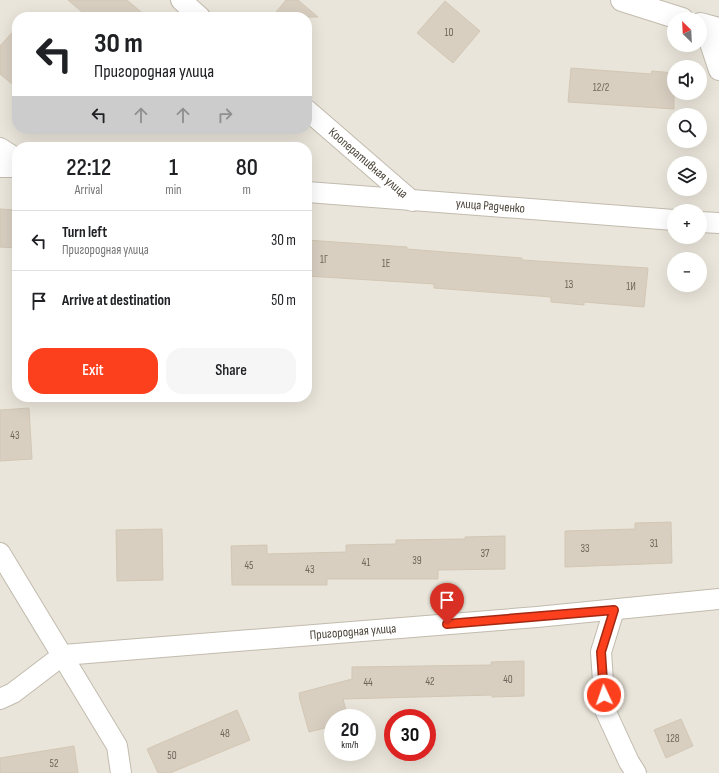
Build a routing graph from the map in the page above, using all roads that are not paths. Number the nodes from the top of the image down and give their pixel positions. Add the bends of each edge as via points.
1 (181, 0) edge
2 (622, 0) edge
3 (663, 6) edge
4 (194, 12) edge
5 (672, 12) edge
6 (708, 26) edge
7 (719, 70) edge
8 (312, 114) edge
9 (0, 148) edge
10 (12, 156) edge
11 (0, 167) edge
12 (12, 168) edge
13 (312, 192) edge
14 (412, 201) junction
15 (667, 219) edge
16 (707, 222) edge
17 (719, 223) edge
18 (0, 553) edge
19 (719, 599) edge
20 (614, 610) junction
21 (63, 655) junction
22 (0, 699) edge
23 (121, 773) edge
24 (636, 773) edge

1 - 4 street
2 - 3 street
3 - 5 street
6 - 7 street
8 - 14 street, Кооперативная улица
9 - 10 street
11 - 12 street
13 - 14 street, улица Радченко
14 - 15 street, улица Радченко
16 - 17 street
18 - 21 street
19 - 20 street, Пригородная улица
20 - 21 street, Пригородная улица
20 - 24 street via 601,652 605,710
21 - 22 street via 13,693
21 - 23 street via 117,746

